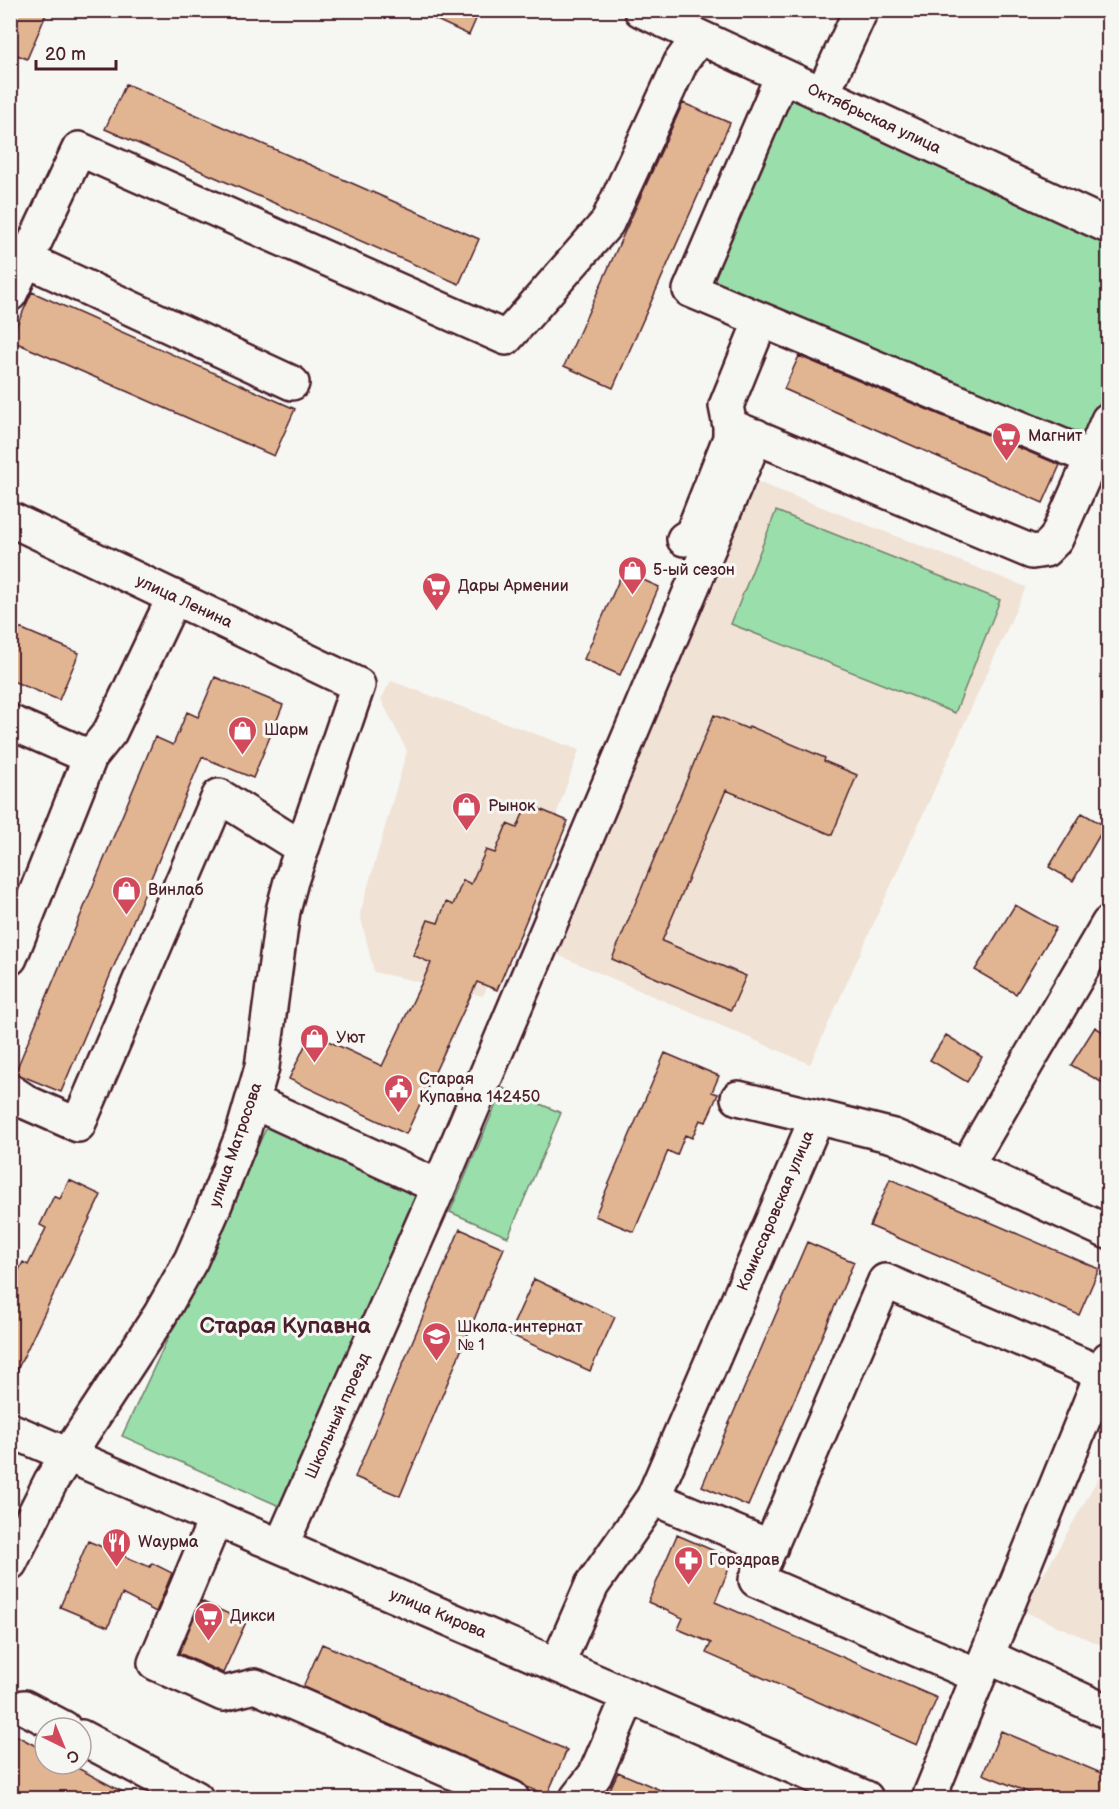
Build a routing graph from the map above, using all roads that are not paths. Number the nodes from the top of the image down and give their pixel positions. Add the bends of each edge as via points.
1 (641, 10) edge
2 (861, 10) edge
3 (699, 37) junction
4 (782, 76) junction
5 (822, 95) junction
6 (1108, 226) edge
7 (27, 260) junction
8 (10, 294) edge
9 (761, 320) junction
10 (292, 383) dead end
11 (1108, 420) edge
12 (743, 431) junction
13 (1092, 458) junction
14 (10, 519) edge
15 (684, 539) dead end
16 (174, 597) junction
17 (358, 685) joint
18 (10, 722) edge
19 (90, 757) junction
20 (291, 841) dead end
21 (1108, 924) edge
22 (10, 958) edge
23 (10, 1091) edge
24 (738, 1098) dead end
25 (254, 1102) junction
26 (817, 1118) junction
27 (966, 1167) junction
28 (439, 1187) junction
29 (1108, 1232) edge
30 (1106, 1367) edge
31 (10, 1430) edge
32 (68, 1455) junction
33 (652, 1498) junction
34 (216, 1518) junction
35 (281, 1546) junction
36 (771, 1546) junction
37 (10, 1563) edge
38 (557, 1665) junction
39 (983, 1666) junction
40 (629, 1696) junction
41 (24, 1707) dead end
42 (1108, 1712) edge
43 (41, 1716) edge
44 (93, 1743) edge
45 (196, 1798) edge
46 (512, 1798) edge
47 (577, 1798) edge
48 (866, 1798) edge
49 (929, 1798) edge

1 - 3 street, Октябрьская улица
2 - 5 street
3 - 4 street, Октябрьская улица
3 - 7 street via 681,62 607,224 506,338 79,149
4 - 5 street, Октябрьская улица
4 - 9 street via 690,290
5 - 6 street, Октябрьская улица
7 - 8 street
7 - 10 street
9 - 12 street via 726,406
9 - 13 street
11 - 13 street
12 - 13 street via 1032,552 1045,550 1056,539
12 - 15 street via 730,438 692,534
12 - 28 street, Школьный проезд
14 - 16 street, улица Ленина
16 - 17 street, улица Ленина
16 - 19 street via 110,732
17 - 25 street, улица Матросова via 283,911 269,1029
18 - 19 street
19 - 22 street
20 - 23 street via 219,796 78,1125
21 - 27 street
24 - 26 street
25 - 28 street
25 - 32 street, улица Матросова via 190,1260 160,1315
26 - 27 street, Комиссаровская улица via 893,1136
26 - 33 street, Комиссаровская улица
27 - 29 street, Комиссаровская улица
28 - 35 street, Школьный проезд
30 - 36 street via 885,1281
30 - 39 street
31 - 32 street, улица Кирова
32 - 34 street, улица Кирова
32 - 37 street, улица Матросова
33 - 36 street
33 - 38 street, Комиссаровская улица via 592,1585
34 - 35 street, улица Кирова
34 - 46 street via 155,1664 223,1694 255,1686
35 - 38 street, улица Кирова
36 - 39 street via 756,1580
38 - 40 street, улица Кирова
39 - 42 street
39 - 49 street
40 - 47 street via 595,1775
40 - 48 street, улица Кирова
41 - 43 street
44 - 45 street

